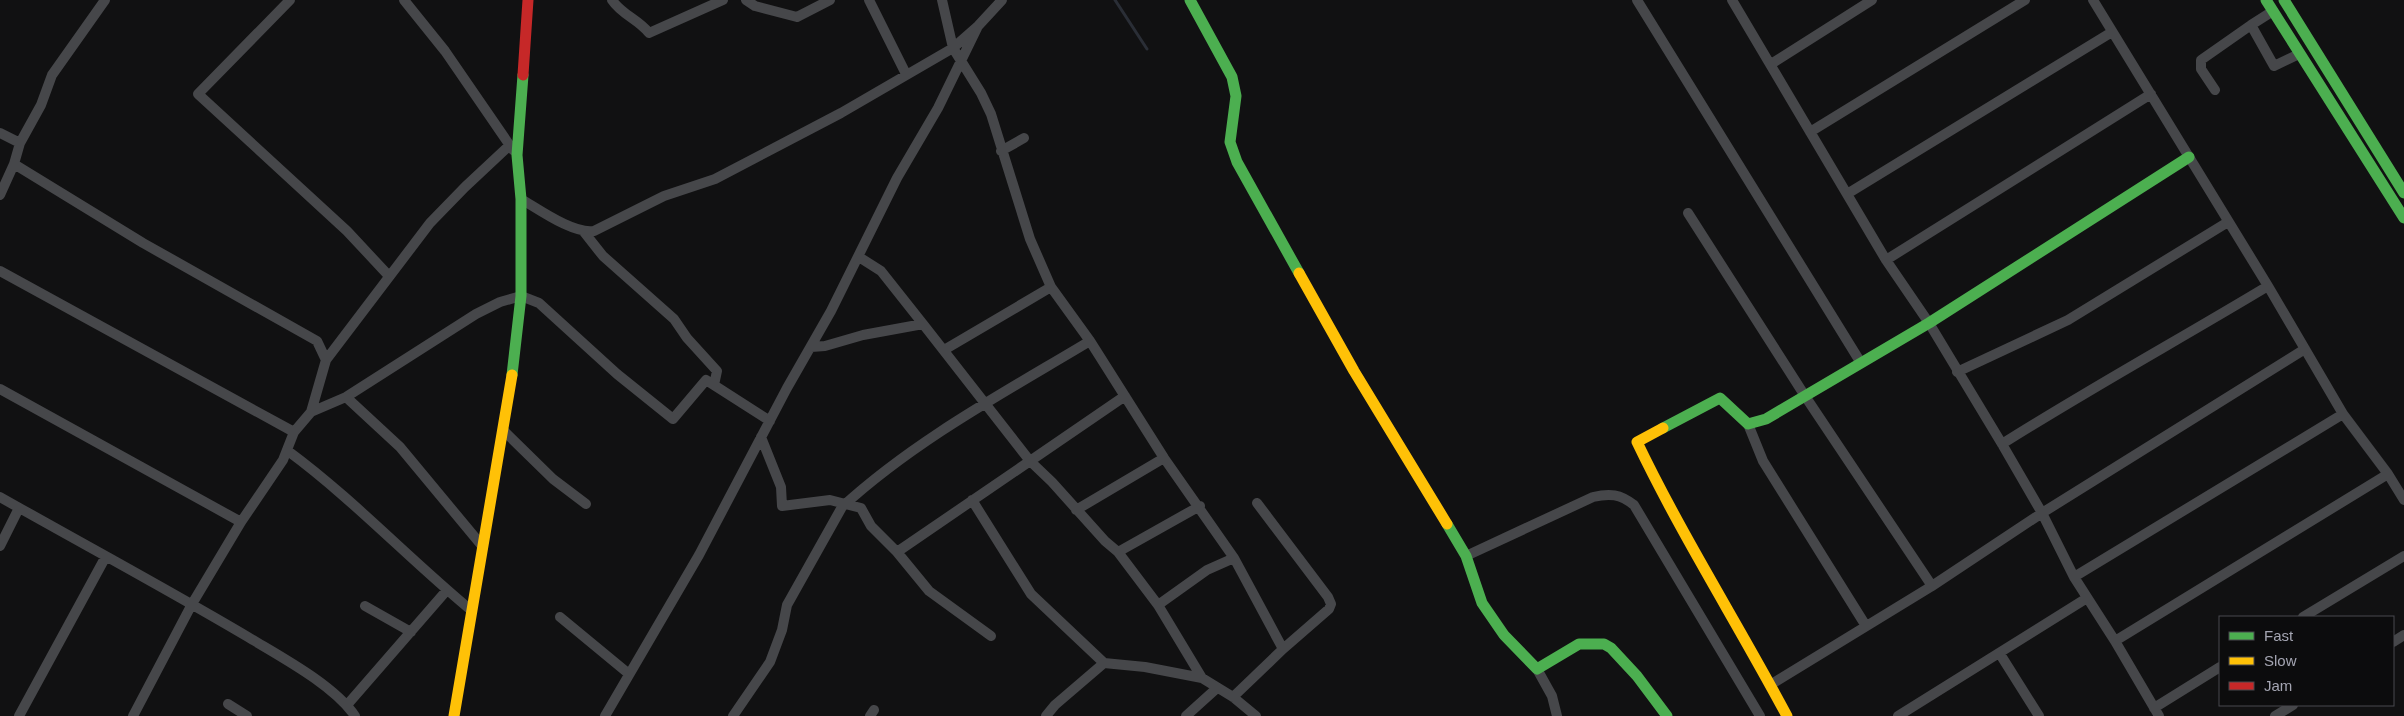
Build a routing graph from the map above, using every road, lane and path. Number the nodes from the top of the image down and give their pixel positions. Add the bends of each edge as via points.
1 (105, 0) edge
2 (290, 0) edge
3 (404, 0) edge
4 (528, 0) edge
5 (612, 0) edge
6 (723, 0) edge
7 (746, 0) edge
8 (830, 0) edge
9 (870, 0) edge
10 (942, 0) edge
11 (1002, 0) edge
12 (1190, 0) edge
13 (1637, 0) edge
14 (1872, 0) edge
15 (2024, 0) edge
16 (2092, 0) edge
17 (2266, 0) edge
18 (2284, 0) edge
19 (1735, 1) edge
20 (2273, 11) junction
21 (2251, 25) junction
22 (978, 26) junction
23 (2112, 32) junction
24 (953, 48) junction
25 (2300, 54) junction
26 (962, 64) junction
27 (1771, 64) junction
28 (906, 74) junction
29 (2215, 90) dead end
30 (2151, 94) junction
31 (1810, 132) junction
32 (0, 133) edge
33 (1024, 138) dead end
34 (20, 142) junction
35 (510, 145) junction
36 (1001, 151) junction
37 (517, 154) junction
38 (2189, 157) junction
39 (14, 164) junction
40 (2404, 193) edge
41 (1847, 194) junction
42 (0, 195) edge
43 (521, 199) junction
44 (1688, 213) dead end
45 (2404, 218) edge
46 (2228, 222) junction
47 (584, 232) junction
48 (859, 256) junction
49 (1886, 260) junction
50 (0, 271) edge
51 (389, 276) junction
52 (2268, 286) junction
53 (1051, 287) junction
54 (522, 296) junction
55 (1929, 323) junction
56 (923, 324) junction
57 (1090, 341) junction
58 (810, 347) junction
59 (2306, 349) junction
60 (944, 350) junction
61 (326, 360) junction
62 (1861, 363) junction
63 (1957, 372) junction
64 (714, 385) junction
65 (0, 389) edge
66 (1125, 396) junction
67 (1805, 396) junction
68 (346, 397) junction
69 (986, 404) junction
70 (311, 412) junction
71 (2343, 414) junction
72 (770, 421) junction
73 (1748, 424) junction
74 (504, 430) junction
75 (294, 432) junction
76 (761, 437) junction
77 (2002, 444) junction
78 (288, 451) junction
79 (1164, 458) junction
80 (1030, 461) junction
81 (2388, 474) junction
82 (0, 497) edge
83 (972, 500) junction
84 (2404, 500) edge
85 (1257, 503) dead end
86 (586, 504) dead end
87 (845, 504) junction
88 (1200, 506) junction
89 (19, 508) junction
90 (1076, 510) junction
91 (2042, 513) junction
92 (241, 522) junction
93 (0, 546) edge
94 (483, 547) junction
95 (897, 552) junction
96 (1118, 552) junction
97 (1466, 556) junction
98 (2404, 556) edge
99 (105, 558) junction
100 (1234, 558) junction
101 (2074, 577) junction
102 (1932, 586) junction
103 (447, 590) junction
104 (2087, 598) junction
105 (192, 604) junction
106 (1158, 605) junction
107 (365, 606) dead end
108 (472, 611) junction
109 (2305, 616) edge
110 (560, 617) dead end
111 (1866, 626) junction
112 (411, 632) junction
113 (991, 636) dead end
114 (2115, 641) junction
115 (1283, 649) junction
116 (2000, 654) junction
117 (1104, 663) junction
118 (2219, 668) edge
119 (1537, 669) junction
120 (629, 674) junction
121 (1202, 678) junction
122 (1770, 685) junction
123 (1217, 688) junction
124 (1233, 697) junction
125 (228, 704) dead end
126 (348, 706) junction
127 (2291, 706) edge
128 (2157, 712) edge
129 (1911, 713) edge
130 (19, 716) edge
131 (133, 716) edge
132 (247, 716) edge
133 (355, 716) edge
134 (454, 716) edge
135 (606, 716) edge
136 (733, 716) edge
137 (1046, 716) edge
138 (1186, 716) edge
139 (1256, 716) edge
140 (1557, 716) edge
141 (1668, 716) edge
142 (1760, 716) edge
143 (1787, 716) edge
144 (1898, 716) edge
145 (2039, 716) edge
146 (2275, 716) edge

1 - 34 street via 52,75 41,105
2 - 51 street via 198,94 347,231
3 - 35 street via 445,51
4 - 37 street
5 - 6 street via 618,9 640,22 649,33
7 - 8 street via 755,6 796,17
9 - 28 street
10 - 24 street
11 - 22 street
12 - 97 street via 1232,77 1236,107 1230,142 1237,162 1354,371
13 - 62 street
14 - 27 street
15 - 31 street
16 - 23 street
17 - 20 street
18 - 40 street
19 - 27 street
20 - 21 street
20 - 25 street
21 - 25 street via 2274,66
21 - 29 street via 2201,60 2201,69
22 - 24 street
22 - 26 street
23 - 30 street
23 - 41 street
24 - 26 street
24 - 28 street
25 - 45 street
26 - 36 street via 985,100
26 - 48 street via 897,178
27 - 31 street
28 - 47 street via 841,113 715,180 664,196 594,231
30 - 38 street
30 - 49 street
31 - 41 street
32 - 34 street
33 - 36 street
34 - 39 street
35 - 37 street
35 - 51 street via 430,223
36 - 53 street via 1030,239
37 - 43 street
38 - 46 street
38 - 55 street
39 - 42 street
39 - 61 street via 143,243 317,341
41 - 49 street
43 - 47 street
43 - 54 street
44 - 67 street
46 - 52 street
46 - 63 street via 2068,320
47 - 64 street via 603,256 674,319 717,371
48 - 56 street via 881,270
48 - 58 street
49 - 55 street
50 - 75 street
51 - 61 street
52 - 59 street
52 - 77 street
53 - 57 street
53 - 60 street
54 - 64 street via 539,303 617,374 673,419 706,380
54 - 68 street via 476,314
54 - 74 street
55 - 62 street
55 - 63 street
56 - 58 street
56 - 60 street
57 - 66 street
57 - 69 street
58 - 72 street
59 - 71 street
59 - 91 street
60 - 69 street
61 - 70 street
62 - 67 street
63 - 77 street
64 - 72 street
65 - 92 street
66 - 79 street
66 - 80 street
67 - 73 street via 1766,419
67 - 102 street
68 - 70 street
68 - 94 street via 400,447
69 - 80 street
69 - 87 street via 928,439
70 - 75 street
71 - 81 street
71 - 101 street
72 - 76 street
73 - 111 street via 1763,461
73 - 122 street via 1720,398 1637,442
74 - 86 street via 553,479
74 - 94 street
75 - 78 street
76 - 87 street via 781,487 782,506 830,500
76 - 120 street via 699,555
77 - 91 street
78 - 92 street
78 - 103 street via 322,476
79 - 88 street
79 - 90 street
80 - 83 street
80 - 90 street
81 - 84 street
81 - 114 street
82 - 89 street
83 - 95 street
83 - 117 street via 1031,594
85 - 115 street via 1331,604
87 - 95 street via 861,508 871,526
87 - 136 street via 786,605 782,630 770,662
88 - 96 street
88 - 100 street
89 - 93 street
89 - 99 street
90 - 96 street
91 - 101 street
91 - 102 street
92 - 105 street
94 - 108 street
95 - 113 street via 929,591
96 - 106 street
97 - 119 street via 1482,603 1504,635
97 - 142 street via 1593,497 1621,495 1634,505
98 - 109 street
99 - 105 street
99 - 130 street
100 - 106 street via 1207,570
100 - 115 street
101 - 104 street
102 - 111 street
103 - 108 street
103 - 112 street
104 - 114 street
104 - 116 street
105 - 126 street via 291,663
105 - 131 street
106 - 121 street
107 - 112 street
108 - 134 street
110 - 120 street
111 - 122 street
112 - 126 street
114 - 128 street
115 - 124 street
116 - 129 street
116 - 145 street
117 - 121 street
117 - 137 street
118 - 128 street
119 - 140 street via 1548,687
119 - 141 street via 1579,644 1604,644 1623,659
120 - 135 street
121 - 123 street
122 - 143 street
123 - 124 street
123 - 138 street
124 - 139 street
125 - 132 street
126 - 133 street
127 - 146 street
129 - 144 street

